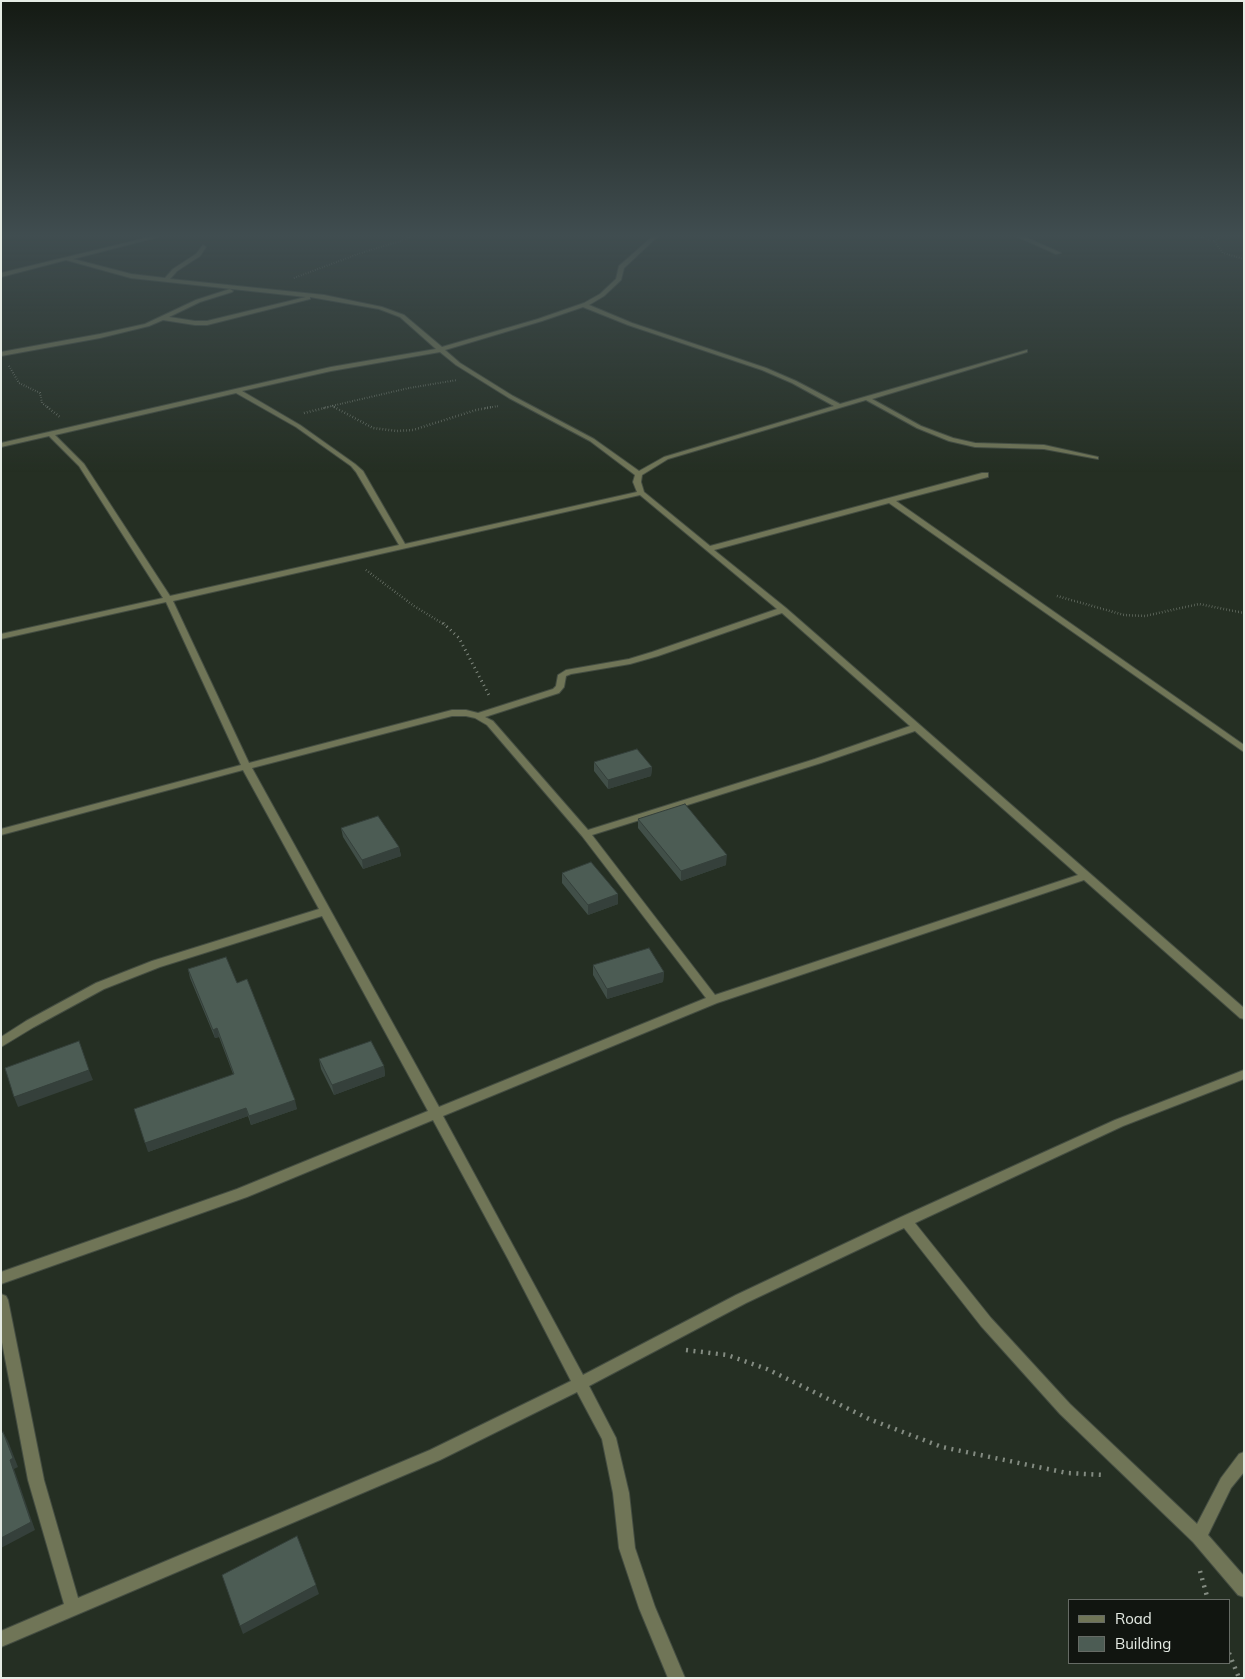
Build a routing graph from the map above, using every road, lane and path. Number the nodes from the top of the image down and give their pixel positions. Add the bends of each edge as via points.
1 (169, 315) edge
2 (235, 315) edge
3 (400, 315) edge
4 (551, 315) edge
5 (609, 315) edge
6 (164, 318) junction
7 (439, 350) junction
8 (1025, 351) dead end
9 (12, 352) junction
10 (1, 354) edge
11 (477, 377) junction
12 (238, 391) junction
13 (868, 399) junction
14 (524, 403) junction
15 (332, 406) junction
16 (841, 407) junction
17 (284, 418) junction
18 (74, 428) junction
19 (51, 434) junction
20 (1, 445) edge
21 (1096, 458) dead end
22 (638, 474) junction
23 (984, 475) dead end
24 (641, 493) junction
25 (892, 501) junction
26 (403, 546) junction
27 (708, 549) junction
28 (350, 558) junction
29 (1053, 595) dead end
30 (168, 599) junction
31 (783, 610) junction
32 (1244, 613) edge
33 (1, 637) edge
34 (497, 710) junction
35 (478, 716) junction
36 (916, 727) junction
37 (1244, 749) edge
38 (246, 766) junction
39 (1, 832) edge
40 (586, 834) junction
41 (1087, 876) junction
42 (325, 910) junction
43 (713, 1000) junction
44 (1244, 1015) edge
45 (1, 1043) edge
46 (1244, 1074) edge
47 (437, 1115) junction
48 (906, 1221) junction
49 (1, 1278) edge
50 (1, 1300) edge
51 (653, 1345) junction
52 (581, 1383) junction
53 (1244, 1459) edge
54 (1138, 1478) junction
55 (1199, 1536) junction
56 (1244, 1589) edge
57 (73, 1607) junction
58 (1, 1639) edge
59 (1230, 1656) edge
60 (677, 1678) edge
61 (1239, 1678) edge

1 - 6 street
2 - 6 street via 196,323
3 - 7 street via 414,324
4 - 7 street
5 - 16 street via 764,369
6 - 9 street via 124,331
7 - 11 street
7 - 12 street via 331,369
8 - 13 street
9 - 10 street
9 - 18 path via 8,361 13,376 19,383 40,393 42,402
11 - 14 street
11 - 15 path via 408,388
12 - 17 street
12 - 18 street
13 - 16 street
13 - 21 street via 919,427 951,440 1044,447
14 - 15 path via 476,410 422,428 397,431 372,428
14 - 22 street via 592,440
15 - 17 path
16 - 22 street via 666,458
17 - 26 street via 359,471
18 - 19 street
19 - 20 street
19 - 30 street via 82,465
22 - 24 street
23 - 25 street
24 - 26 street
24 - 27 street
25 - 27 street
25 - 37 street
26 - 28 street
27 - 31 street
28 - 30 street
28 - 34 path via 414,606 447,626 459,638
29 - 32 path via 1124,615 1145,616 1199,604
30 - 33 street
30 - 38 street
31 - 34 street via 655,654 569,672 562,675 556,691
31 - 36 street
34 - 35 street
35 - 38 street via 452,713
35 - 40 street via 490,724
36 - 40 street
36 - 41 street
38 - 39 street
38 - 42 street
40 - 43 street
41 - 43 street
41 - 44 street
42 - 45 street via 156,964 100,986
42 - 47 street
43 - 47 street
46 - 48 street via 1119,1123
47 - 49 street via 242,1193
47 - 52 street
48 - 51 street via 741,1299
48 - 54 street via 986,1322 1065,1409
50 - 57 street via 36,1480
51 - 52 street
51 - 54 path via 727,1356 767,1369 869,1419 942,1447 1066,1473
52 - 57 street via 435,1454
52 - 60 street via 609,1438 621,1493 627,1548 647,1608
53 - 55 street via 1226,1483
54 - 55 street
55 - 56 street
57 - 58 street
59 - 61 path

